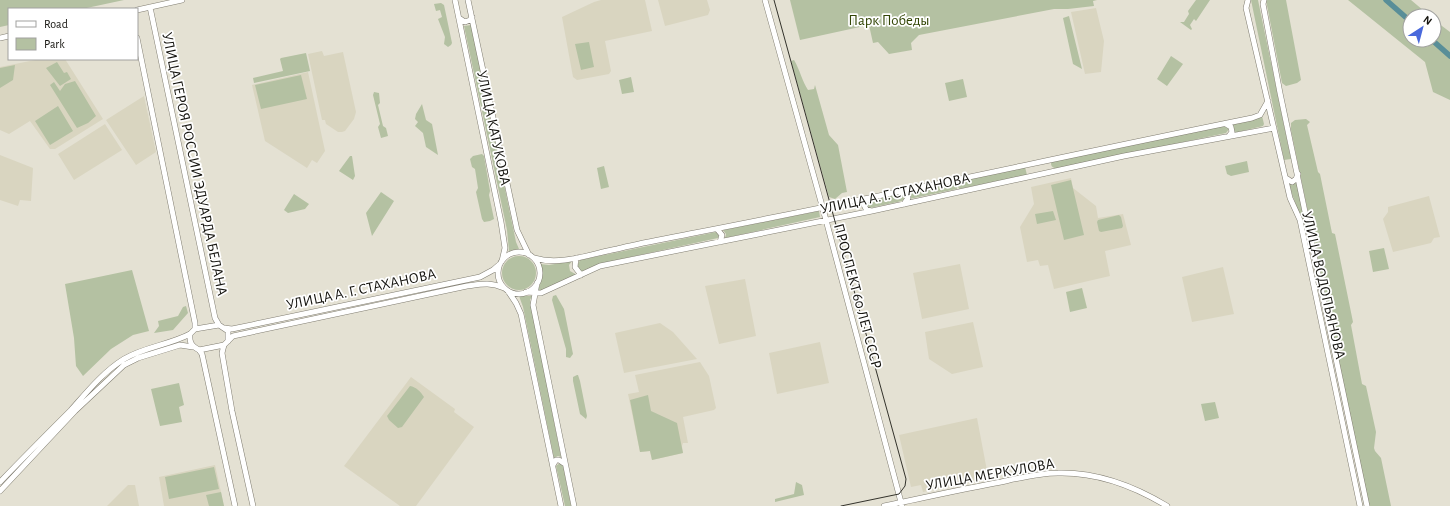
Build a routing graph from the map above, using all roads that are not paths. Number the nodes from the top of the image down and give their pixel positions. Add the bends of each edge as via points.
1 (182, 0) edge
2 (455, 0) edge
3 (468, 0) edge
4 (765, 0) edge
5 (1248, 0) edge
6 (1263, 1) edge
7 (150, 7) junction
8 (138, 10) edge
9 (472, 17) junction
10 (459, 18) junction
11 (138, 43) edge
12 (1268, 100) junction
13 (1226, 124) junction
14 (1274, 128) junction
15 (1229, 136) junction
16 (1056, 159) junction
17 (1058, 170) junction
18 (1298, 173) junction
19 (1285, 177) junction
20 (900, 192) junction
21 (869, 199) junction
22 (904, 204) junction
23 (822, 208) junction
24 (872, 211) junction
25 (826, 220) junction
26 (717, 229) junction
27 (720, 242) junction
28 (531, 257) junction
29 (576, 258) junction
30 (501, 263) junction
31 (582, 275) junction
32 (537, 283) junction
33 (506, 290) junction
34 (526, 292) junction
35 (538, 293) junction
36 (222, 326) junction
37 (195, 329) junction
38 (190, 334) junction
39 (228, 340) junction
40 (224, 345) junction
41 (193, 347) junction
42 (200, 350) junction
43 (565, 464) junction
44 (553, 465) junction
45 (0, 482) edge
46 (0, 490) edge
47 (901, 504) edge
48 (234, 506) edge
49 (253, 506) edge
50 (560, 506) edge
51 (574, 506) edge
52 (884, 506) edge
53 (1167, 506) edge
54 (1360, 506) edge
55 (1367, 506) edge

1 - 7 main road
2 - 10 main road, УЛИЦА КАТУКОВА
3 - 9 main road, УЛИЦА КАТУКОВА
4 - 23 main road, ПРОСПЕКТ 60 ЛЕТ СССР
5 - 12 main road, УЛИЦА ВОДОПЬЯНОВА via 1246,8
6 - 18 main road, УЛИЦА ВОДОПЬЯНОВА
7 - 8 main road
7 - 36 main road, УЛИЦА ГЕРОЯ РОССИИ ЭДУАРДА БЕЛАНА via 214,314
9 - 10 main road via 465,22
9 - 28 main road, УЛИЦА КАТУКОВА via 517,230
10 - 30 main road, УЛИЦА КАТУКОВА via 504,241
11 - 37 main road, УЛИЦА ГЕРОЯ РОССИИ ЭДУАРДА БЕЛАНА via 182,252
12 - 13 main road, УЛИЦА А. Г. СТАХАНОВА via 1260,115
12 - 14 main road, УЛИЦА ВОДОПЬЯНОВА
13 - 15 main road via 1232,127
13 - 16 main road, УЛИЦА А. Г. СТАХАНОВА
14 - 15 main road, УЛИЦА А. Г. СТАХАНОВА
14 - 19 main road, УЛИЦА ВОДОПЬЯНОВА
15 - 17 main road, УЛИЦА А. Г. СТАХАНОВА
16 - 17 main road via 1050,162 1049,166 1052,170
16 - 20 main road, УЛИЦА А. Г. СТАХАНОВА
17 - 22 main road, УЛИЦА А. Г. СТАХАНОВА
18 - 19 main road via 1292,182
18 - 55 main road, УЛИЦА ВОДОПЬЯНОВА
19 - 54 main road, УЛИЦА ВОДОПЬЯНОВА via 1290,198 1300,220
20 - 21 main road, УЛИЦА А. Г. СТАХАНОВА
20 - 22 main road via 908,198
21 - 23 main road, УЛИЦА А. Г. СТАХАНОВА
21 - 24 main road via 864,205
22 - 24 main road, УЛИЦА А. Г. СТАХАНОВА
23 - 25 main road, ПРОСПЕКТ 60 ЛЕТ СССР
23 - 26 main road, УЛИЦА А. Г. СТАХАНОВА
24 - 25 main road, УЛИЦА А. Г. СТАХАНОВА
25 - 27 main road, УЛИЦА А. Г. СТАХАНОВА
25 - 47 main road, ПРОСПЕКТ 60 ЛЕТ СССР
26 - 27 main road via 722,235
26 - 29 main road, УЛИЦА А. Г. СТАХАНОВА
27 - 31 main road, УЛИЦА А. Г. СТАХАНОВА via 600,266
28 - 29 main road, УЛИЦА А. Г. СТАХАНОВА via 545,262
28 - 30 main road via 519,252 509,254
28 - 32 main road via 539,270
29 - 31 main road via 575,267
30 - 33 main road via 498,277
30 - 36 main road, УЛИЦА А. Г. СТАХАНОВА via 480,277 232,329
31 - 35 main road, УЛИЦА А. Г. СТАХАНОВА
32 - 34 main road
32 - 35 main road
33 - 34 main road via 514,293
33 - 39 main road, УЛИЦА А. Г. СТАХАНОВА via 493,284 467,286 233,336
33 - 44 main road via 521,314
34 - 35 main road
35 - 43 main road via 534,300 534,312
36 - 37 main road, УЛИЦА А. Г. СТАХАНОВА
36 - 39 main road, УЛИЦА ГЕРОЯ РОССИИ ЭДУАРДА БЕЛАНА via 228,331
37 - 38 main road
38 - 41 main road
38 - 45 main road via 124,359 90,389
39 - 40 main road
40 - 42 main road
40 - 49 main road via 222,353 232,411
41 - 42 main road
41 - 46 main road via 180,345 124,365 75,411
42 - 48 main road
43 - 44 main road via 556,460
43 - 51 main road
44 - 50 main road
47 - 52 main road, УЛИЦА МЕРКУЛОВА
47 - 53 main road, УЛИЦА МЕРКУЛОВА via 1024,477 1058,473 1092,475 1112,480 1138,490

